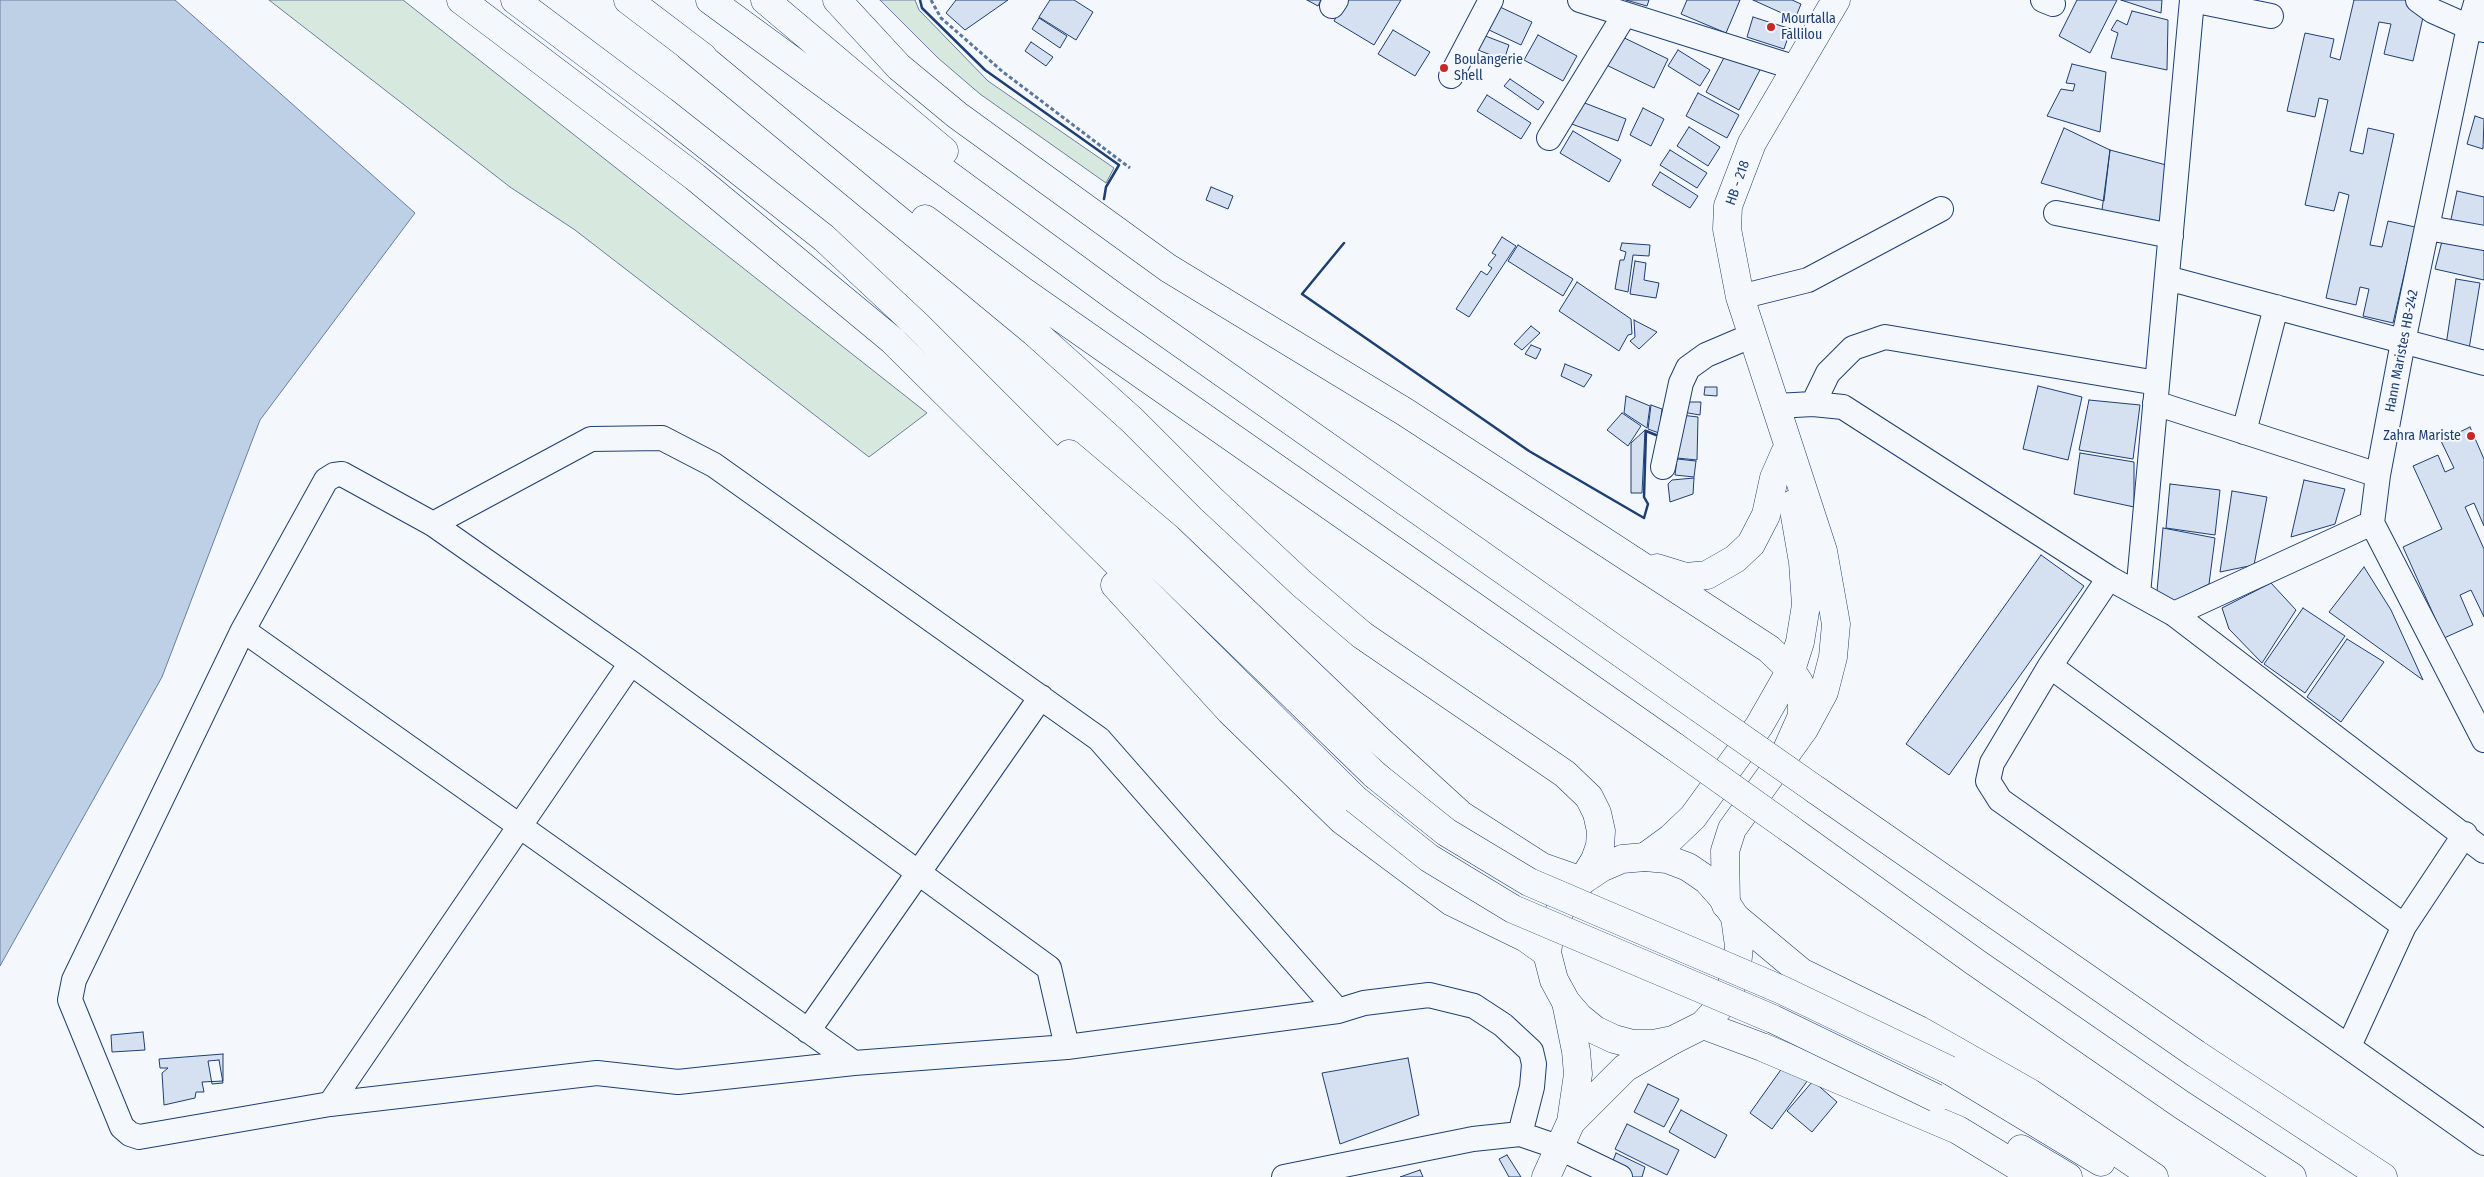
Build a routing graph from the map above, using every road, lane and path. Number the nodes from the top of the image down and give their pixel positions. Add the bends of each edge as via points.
1 (461, 0) edge
2 (515, 0) edge
3 (628, 0) edge
4 (710, 0) edge
5 (766, 0) edge
6 (837, 0) edge
7 (931, 0) edge
8 (1492, 0) edge
9 (1580, 0) edge
10 (1836, 0) edge
11 (2192, 0) edge
12 (2418, 0) edge
13 (2477, 0) edge
14 (1625, 14) junction
15 (2271, 16) dead end
16 (2476, 28) edge
17 (688, 46) junction
18 (1796, 68) junction
19 (1450, 76) dead end
20 (1549, 138) dead end
21 (1130, 168) dead end
22 (1940, 209) dead end
23 (2056, 212) dead end
24 (2428, 228) junction
25 (2171, 236) junction
26 (2484, 238) edge
27 (2167, 278) junction
28 (1115, 296) junction
29 (1740, 298) junction
30 (2276, 307) junction
31 (917, 325) junction
32 (1753, 335) junction
33 (892, 340) junction
34 (2403, 342) junction
35 (2484, 363) edge
36 (2156, 393) junction
37 (1813, 404) junction
38 (1777, 409) junction
39 (2244, 432) junction
40 (1784, 453) junction
41 (1663, 467) dead end
42 (2378, 475) junction
43 (2372, 523) junction
44 (433, 524) junction
45 (1615, 548) junction
46 (2109, 578) junction
47 (2138, 594) junction
48 (2174, 614) junction
49 (243, 630) junction
50 (631, 663) junction
51 (2050, 666) junction
52 (1791, 670) junction
53 (1041, 697) junction
54 (2484, 740) edge
55 (1785, 754) junction
56 (520, 826) junction
57 (2465, 834) junction
58 (2484, 851) edge
59 (1645, 857) junction
60 (918, 874) junction
61 (1582, 881) junction
62 (1731, 911) junction
63 (2404, 926) junction
64 (1546, 954) junction
65 (1566, 1002) junction
66 (1338, 1011) junction
67 (1703, 1025) junction
68 (808, 1031) junction
69 (1673, 1040) junction
70 (2349, 1046) junction
71 (1067, 1047) junction
72 (854, 1063) junction
73 (330, 1104) junction
74 (1572, 1122) junction
75 (1520, 1134) junction
76 (2484, 1143) edge
77 (1558, 1147) junction
78 (1284, 1177) edge
79 (1546, 1177) edge
80 (1620, 1177) edge
81 (2035, 1177) edge
82 (2068, 1177) edge
83 (2125, 1177) edge
84 (2154, 1177) edge
85 (2292, 1177) edge
86 (2383, 1177) edge

1 - 33 main road via 695,177
2 - 31 main road via 824,238
3 - 17 main road
4 - 28 main road
5 - 28 main road
6 - 45 main road via 899,67 957,115 1168,268 1405,412
7 - 21 path via 941,18 1003,72
8 - 19 street
9 - 14 street
10 - 18 main road, HB - 218
11 - 15 street
11 - 25 street
12 - 16 street via 2433,11
13 - 16 street, Hann Maristes HB-242
14 - 18 street
14 - 20 street
16 - 24 street, Hann Maristes HB-242
17 - 61 main road via 1034,332 1132,420 1294,577 1362,635 1565,774 1589,797 1601,831 1600,846
17 - 85 main road, bridge via 1024,292 1675,747 1983,967
18 - 29 main road, HB - 218 via 1752,143 1728,206 1727,229
22 - 29 street via 1808,280
23 - 25 street
24 - 26 street
24 - 34 street, Hann Maristes HB-242
25 - 27 street
27 - 30 street
27 - 36 street
28 - 86 main road, bridge via 1816,790 2196,1054
29 - 32 main road, HB - 218
30 - 34 street
30 - 39 street
31 - 61 main road via 1168,538 1461,815 1542,867
31 - 83 main road, bridge via 1375,775 1446,832 1529,882 1782,990 1949,1070
32 - 38 main road, HB - 218
32 - 41 street via 1706,355 1688,368 1681,383
33 - 64 main road via 1230,712 1342,820 1452,902 1526,938
33 - 82 main road, bridge via 1355,799 1430,858 1513,908 1773,1019 1936,1098
34 - 35 street
34 - 42 street, Hann Maristes HB-242
36 - 37 street via 1884,337 1852,348 1828,373
36 - 39 street
36 - 47 street
37 - 38 street
37 - 46 street via 1843,407
38 - 40 main road
38 - 55 main road via 1823,551 1836,624 1833,657 1824,692 1804,729
39 - 42 street
40 - 45 main road via 1774,478 1766,515 1751,544 1735,559 1708,575 1686,577 1662,570
40 - 52 main road via 1803,562 1806,605
42 - 43 street, Hann Maristes HB-242
43 - 48 street
43 - 54 street
44 - 49 street via 342,474 334,475 326,480
44 - 50 street
44 - 53 street via 591,439 662,438 714,465
45 - 52 main road via 1770,649
46 - 47 street
46 - 51 street
47 - 48 street
48 - 57 street
49 - 56 street
49 - 73 street via 74,980 70,1000 122,1127 139,1138
50 - 56 street
50 - 60 street
51 - 63 street
51 - 70 street via 1992,763 1988,781 2000,800
52 - 55 main road via 1800,684 1802,716
52 - 59 main road via 1759,726 1692,817
53 - 60 street
53 - 66 street via 1099,739
55 - 62 main road via 1732,829 1725,851
56 - 68 street
56 - 73 street
57 - 58 street
57 - 63 street
59 - 61 main road via 1622,859
59 - 62 main road via 1667,859 1688,867 1707,880
60 - 68 street
60 - 71 street via 1049,968
61 - 64 main road via 1565,901 1550,930
62 - 67 main road via 1739,946 1736,976 1723,1003
62 - 84 main road via 1801,972 1919,1030 2030,1093
63 - 70 street
64 - 65 main road via 1554,980
65 - 69 main road via 1595,1030 1614,1039 1633,1044
65 - 74 main road via 1578,1074
66 - 71 street
66 - 75 street via 1364,1002 1429,995 1474,1006 1503,1025 1531,1052 1534,1064 1532,1087
67 - 69 main road
67 - 81 main road via 1958,1130
68 - 72 street
69 - 74 main road via 1625,1068
70 - 76 street
71 - 72 street
72 - 73 street via 678,1082 597,1073
74 - 77 main road
75 - 77 street
75 - 78 street via 1473,1139
77 - 79 main road
77 - 80 street

